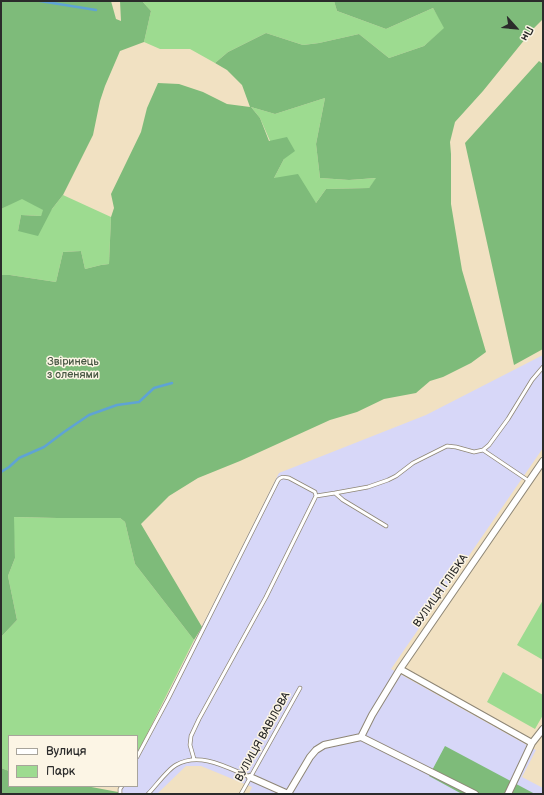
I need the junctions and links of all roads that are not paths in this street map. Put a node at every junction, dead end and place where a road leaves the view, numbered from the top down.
1 (543, 367) edge
2 (483, 450) junction
3 (543, 461) edge
4 (529, 481) junction
5 (335, 493) junction
6 (316, 496) junction
7 (386, 526) dead end
8 (400, 668) junction
9 (300, 688) dead end
10 (543, 729) edge
11 (362, 737) junction
12 (532, 743) junction
13 (138, 755) edge
14 (194, 759) junction
15 (250, 777) junction
16 (148, 794) edge
17 (241, 794) edge
18 (475, 794) edge
19 (508, 794) edge

1 - 2 lane
2 - 4 lane
2 - 5 lane
3 - 4 street, ВУЛИЦЯ ГЛІБКА
4 - 8 street, ВУЛИЦЯ ГЛІБКА
5 - 6 lane
5 - 7 lane
6 - 13 lane
6 - 14 lane
8 - 11 street, ВУЛИЦЯ ГЛІБКА
8 - 12 street
9 - 15 lane, ВУЛИЦЯ ВАВІЛОВА
10 - 12 street
11 - 15 street
11 - 18 street
12 - 19 street
14 - 15 lane
14 - 16 lane
15 - 17 lane, ВУЛИЦЯ ВАВІЛОВА

